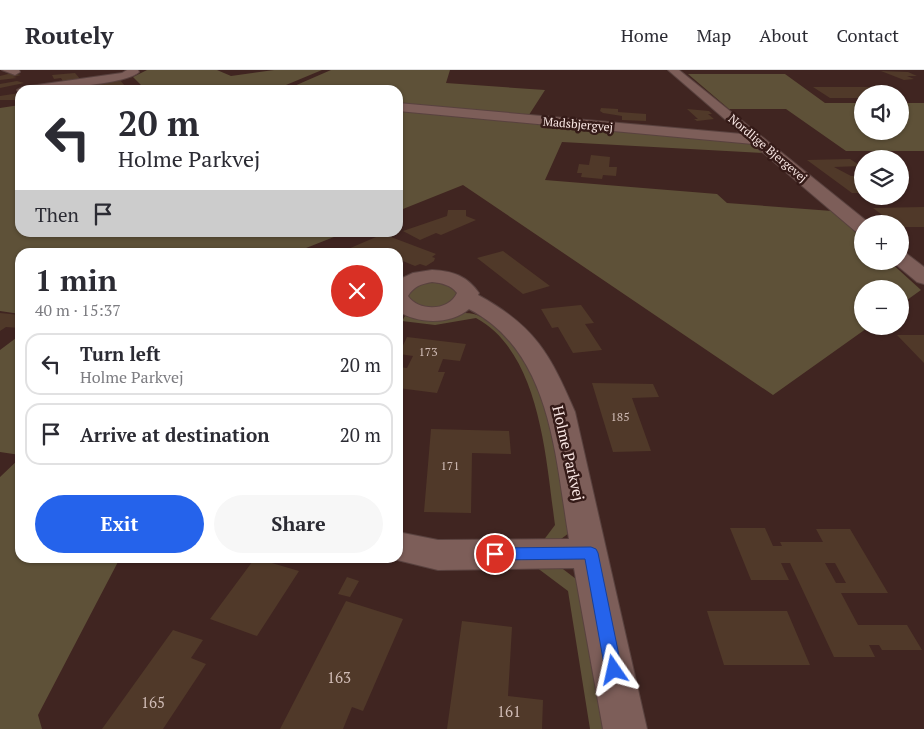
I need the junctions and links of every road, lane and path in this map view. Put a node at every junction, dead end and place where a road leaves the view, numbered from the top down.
1 (132, 70) edge
2 (673, 70) edge
3 (61, 85) edge
4 (403, 107) edge
5 (758, 140) junction
6 (854, 220) edge
7 (909, 266) edge
8 (924, 278) edge
9 (403, 287) edge
10 (468, 299) junction
11 (403, 304) edge
12 (403, 547) edge
13 (591, 553) junction
14 (625, 729) edge

1 - 3 street
2 - 5 street, Nordlige Bjergevej
4 - 5 street, Madsbjergvej
5 - 6 street, Nordlige Bjergevej
7 - 8 street
9 - 10 street, Holme Parkvej
10 - 11 street, Holme Parkvej
10 - 13 street, Holme Parkvej
12 - 13 street
13 - 14 street, Holme Parkvej

